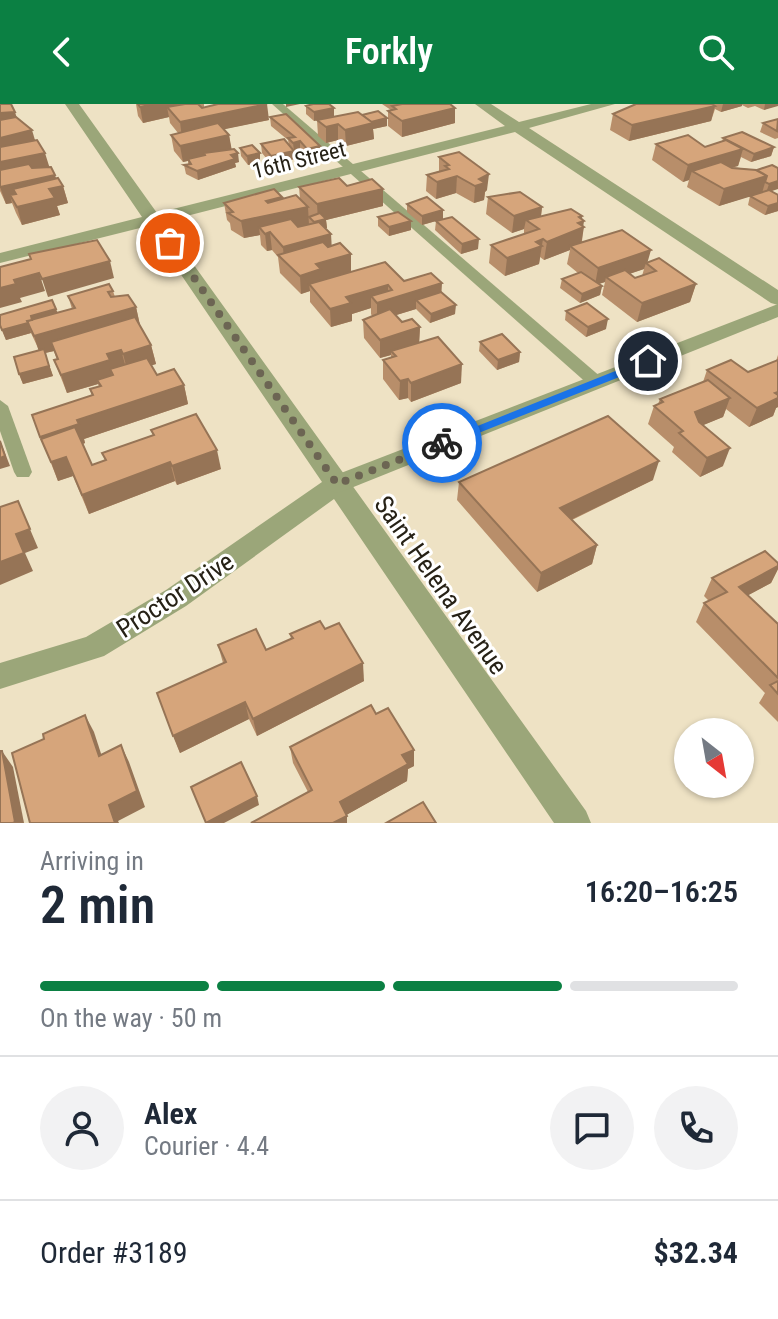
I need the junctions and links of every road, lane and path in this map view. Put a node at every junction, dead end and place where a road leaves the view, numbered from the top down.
1 (72, 104) edge
2 (277, 104) edge
3 (482, 104) edge
4 (608, 104) edge
5 (516, 126) junction
6 (351, 170) junction
7 (154, 219) junction
8 (0, 258) edge
9 (778, 299) edge
10 (778, 310) edge
11 (596, 382) junction
12 (0, 406) edge
13 (23, 472) dead end
14 (337, 484) junction
15 (0, 676) edge
16 (574, 823) edge

1 - 7 street, Saint Helena Avenue
2 - 6 lane
3 - 5 street
4 - 5 street, 16th Street
5 - 6 street, 16th Street
5 - 9 street
6 - 7 street, 16th Street
6 - 11 lane
7 - 8 street, 16th Street
7 - 14 street, Saint Helena Avenue
10 - 11 street, Proctor Drive
11 - 14 street, Proctor Drive
12 - 13 lane
14 - 15 street, Proctor Drive
14 - 16 street, Saint Helena Avenue

